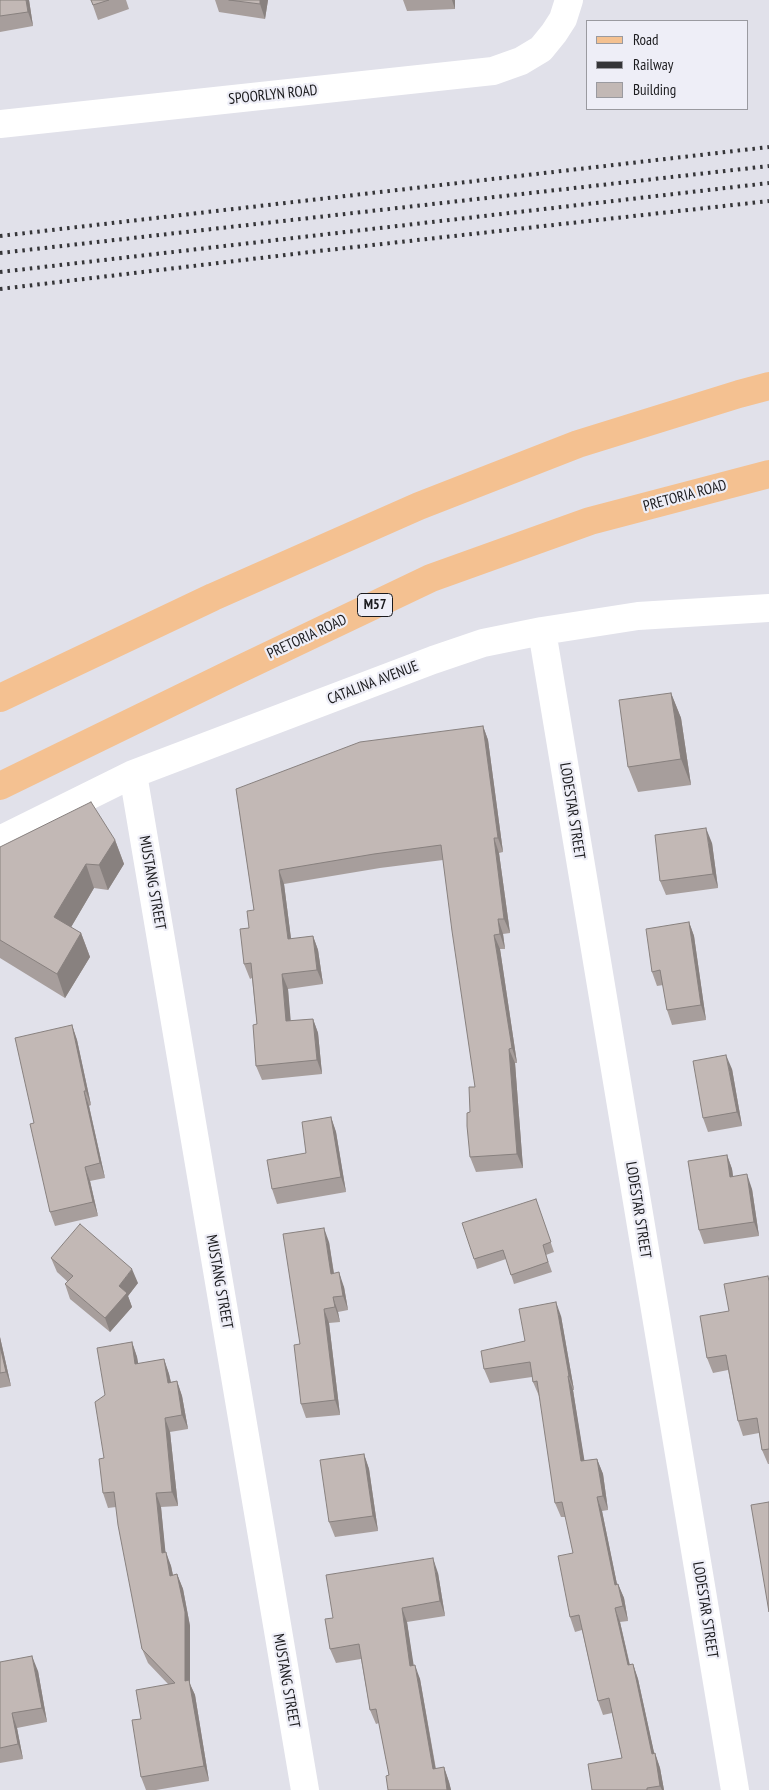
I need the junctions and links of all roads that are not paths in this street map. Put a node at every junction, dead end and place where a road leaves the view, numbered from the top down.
1 (569, 0) edge
2 (0, 124) edge
3 (769, 386) edge
4 (769, 474) edge
5 (769, 608) edge
6 (542, 631) junction
7 (0, 698) edge
8 (134, 774) junction
9 (0, 786) edge
10 (0, 840) edge
11 (305, 1790) edge
12 (735, 1790) edge

1 - 2 street, SPOORLYN ROAD
3 - 7 main road
4 - 9 main road, PRETORIA ROAD / M57
5 - 6 street, CATALINA AVENUE
6 - 8 street, CATALINA AVENUE
6 - 12 street, LODESTAR STREET
8 - 10 street, CATALINA AVENUE
8 - 11 street, MUSTANG STREET

